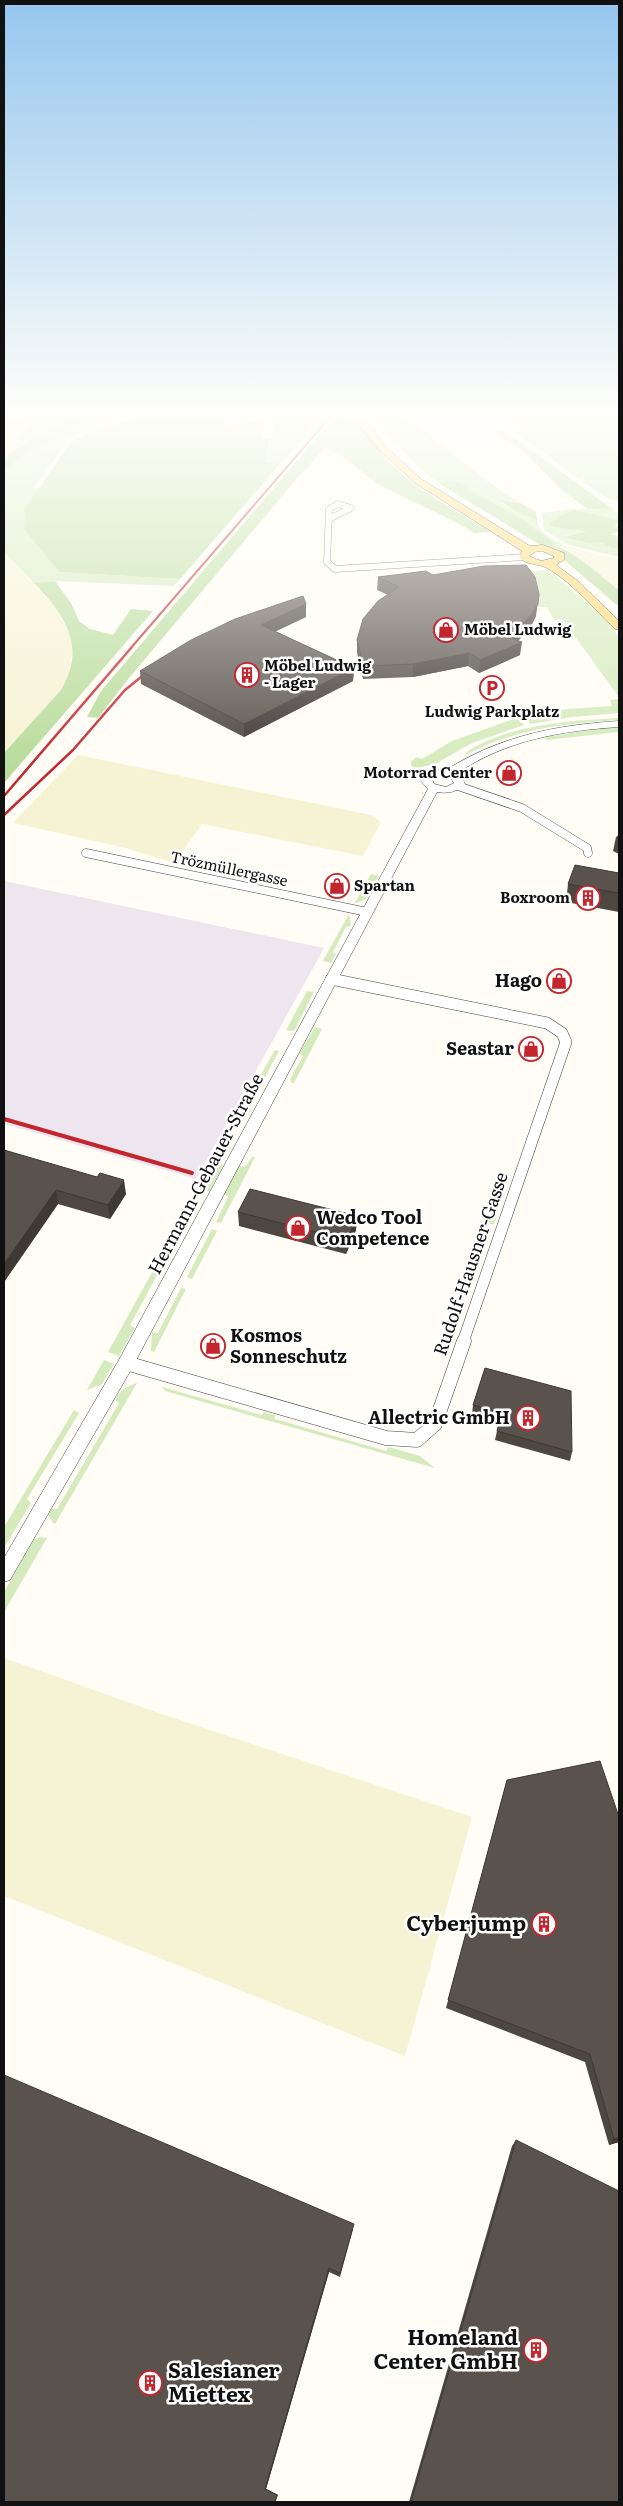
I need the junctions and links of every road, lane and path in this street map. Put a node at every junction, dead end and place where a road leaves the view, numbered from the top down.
1 (328, 533) edge
2 (500, 533) edge
3 (503, 533) edge
4 (530, 552) junction
5 (552, 562) junction
6 (619, 613) edge
7 (619, 627) edge
8 (619, 724) edge
9 (449, 773) junction
10 (458, 786) junction
11 (434, 788) junction
12 (86, 853) dead end
13 (588, 853) dead end
14 (367, 912) junction
15 (331, 979) junction
16 (126, 1363) junction
17 (4, 1574) edge

1 - 4 street
2 - 4 main road
3 - 4 main road
4 - 5 main road
4 - 5 main road
5 - 6 main road
5 - 7 main road
8 - 9 street, Hermann-Gebauer-Straße
9 - 10 street
9 - 11 street, Hermann-Gebauer-Straße
10 - 11 street
10 - 13 street
11 - 14 street, Hermann-Gebauer-Straße
12 - 14 street, Trözmüllergasse
14 - 15 street, Hermann-Gebauer-Straße
15 - 16 street, Hermann-Gebauer-Straße
15 - 16 street, Rudolf-Hausner-Gasse
16 - 17 street, Hermann-Gebauer-Straße

